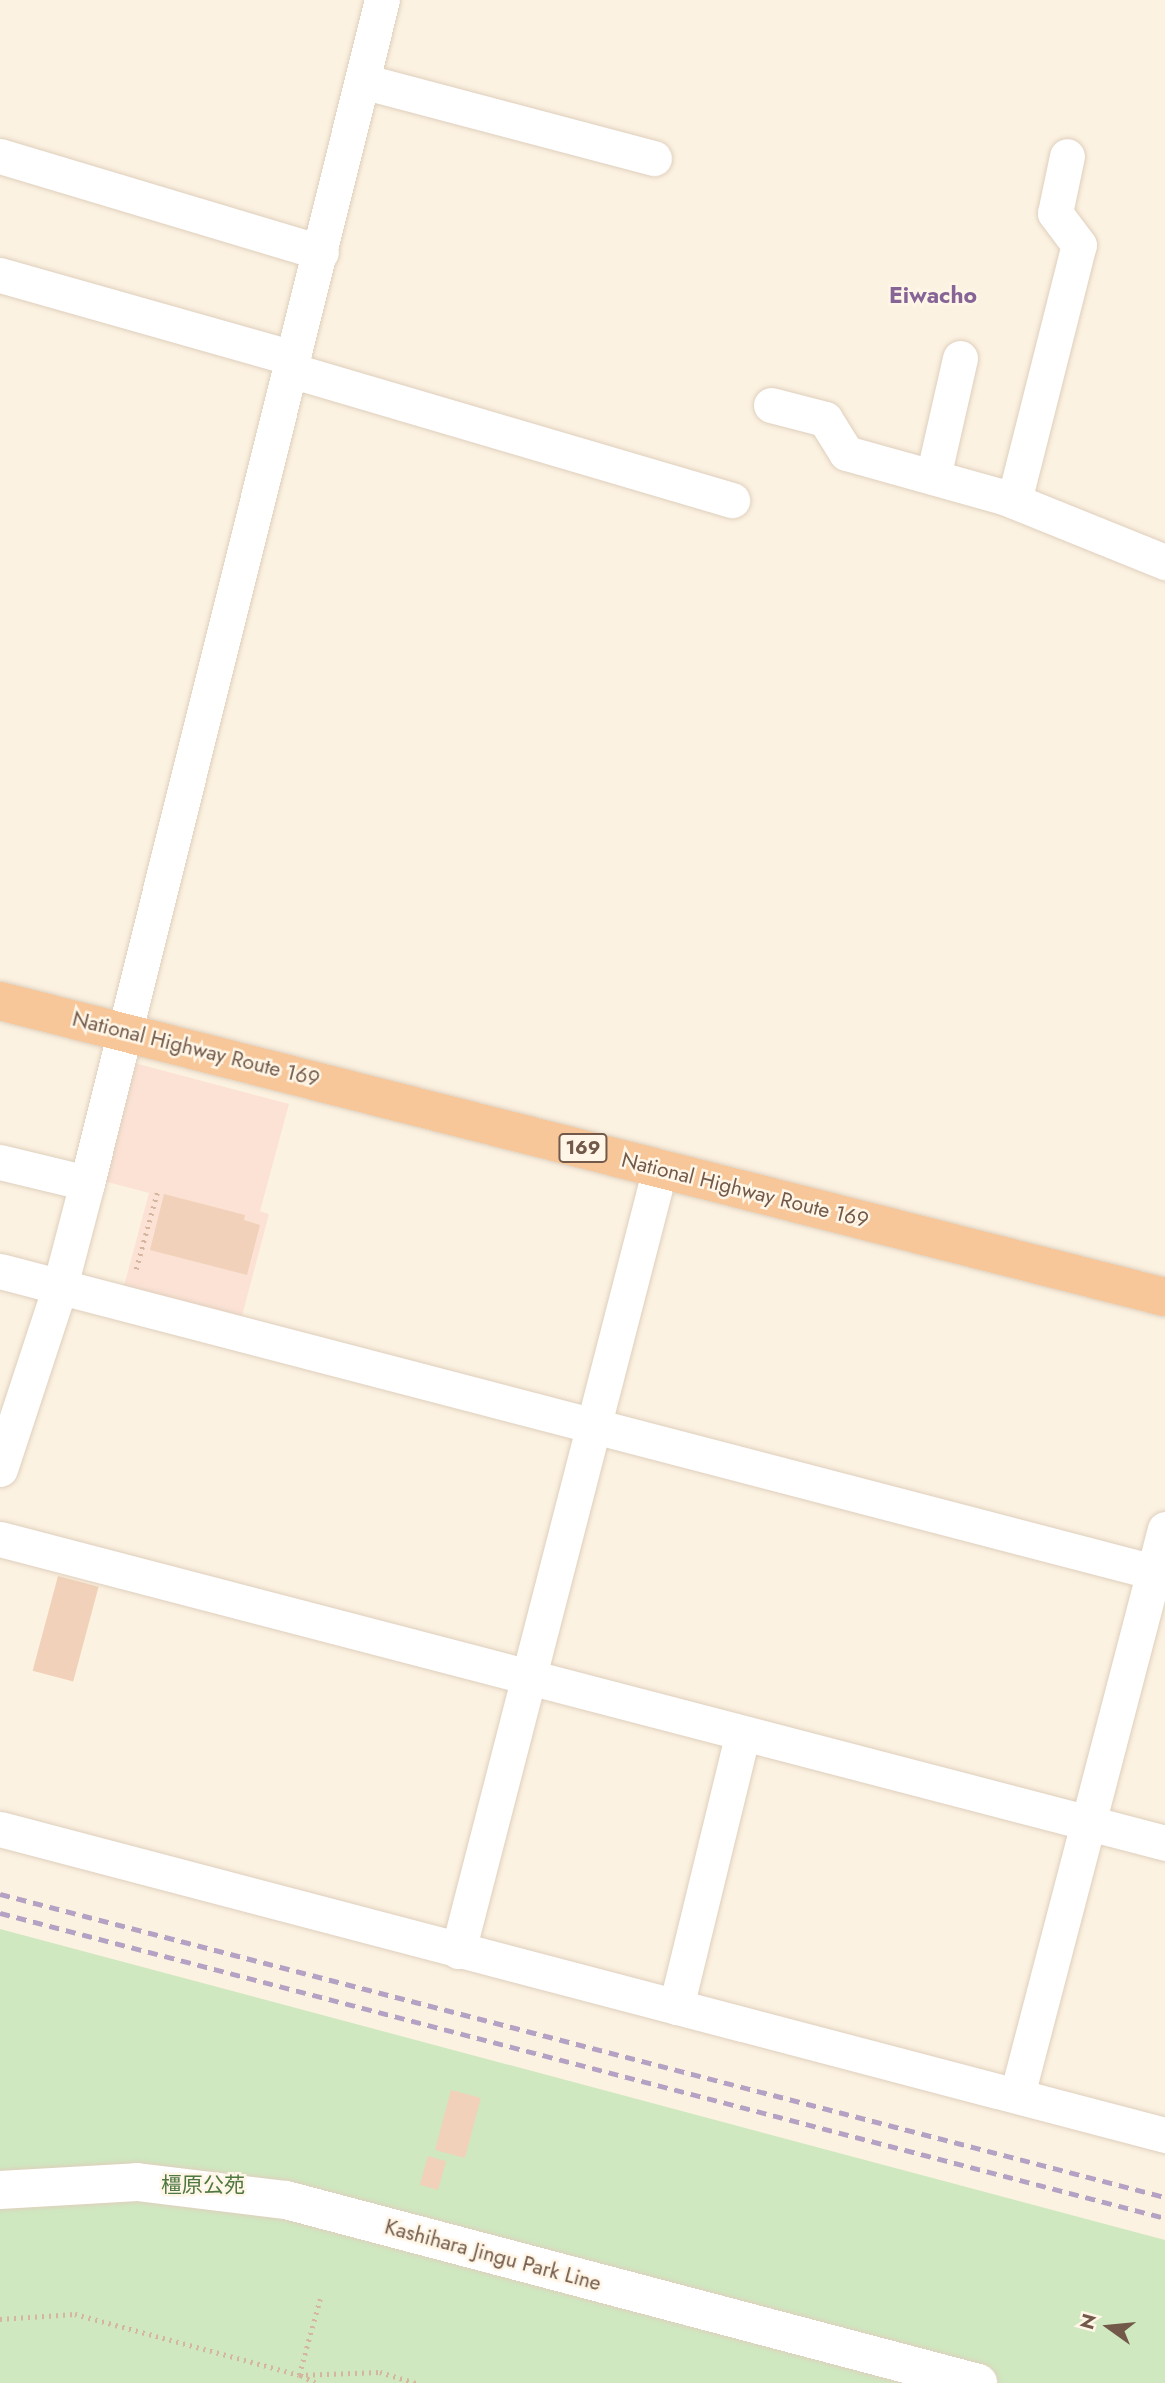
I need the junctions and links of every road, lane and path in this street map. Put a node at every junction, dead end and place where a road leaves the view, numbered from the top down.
1 (382, 0) edge
2 (362, 81) junction
3 (0, 156) edge
4 (1068, 156) dead end
5 (654, 158) dead end
6 (321, 252) junction
7 (0, 275) edge
8 (961, 358) dead end
9 (292, 364) junction
10 (771, 405) dead end
11 (933, 477) junction
12 (732, 500) dead end
13 (1014, 501) junction
14 (1165, 562) edge
15 (0, 1000) edge
16 (126, 1031) junction
17 (0, 1162) edge
18 (660, 1168) junction
19 (87, 1183) junction
20 (158, 1189) dead end
21 (141, 1252) dead end
22 (0, 1271) edge
23 (60, 1286) junction
24 (1165, 1297) edge
25 (592, 1426) junction
26 (0, 1469) edge
27 (1165, 1529) edge
28 (0, 1539) edge
29 (1160, 1574) edge
30 (528, 1677) junction
31 (743, 1733) junction
32 (1090, 1823) junction
33 (0, 1829) edge
34 (1165, 1843) edge
35 (458, 1951) junction
36 (676, 2007) junction
37 (1017, 2095) junction
38 (1165, 2135) edge
39 (0, 2190) edge
40 (320, 2299) dead end
41 (0, 2319) edge
42 (299, 2375) junction
43 (315, 2383) edge
44 (416, 2383) edge
45 (978, 2383) edge

1 - 2 street
2 - 5 street
2 - 6 street
3 - 6 street
4 - 13 street
6 - 9 street
7 - 9 street
8 - 11 street
9 - 12 street
9 - 16 street
10 - 11 street
11 - 13 street
13 - 14 street
15 - 16 highway, National Highway Route 169 / 169
16 - 18 highway, National Highway Route 169 / 169
16 - 19 street
17 - 19 street
18 - 24 highway, National Highway Route 169 / 169
18 - 25 street
19 - 23 street
20 - 21 path
22 - 23 street
23 - 25 street
23 - 26 street
25 - 29 street
25 - 30 street
27 - 29 street
28 - 30 street
29 - 32 street
30 - 31 street
30 - 35 street
31 - 32 street
31 - 36 street
32 - 34 street
32 - 37 street
33 - 35 street
35 - 36 street
36 - 37 street
37 - 38 street
39 - 45 main road, Kashihara Jingu Park Line
40 - 42 path
41 - 42 path
42 - 43 path
42 - 44 path

